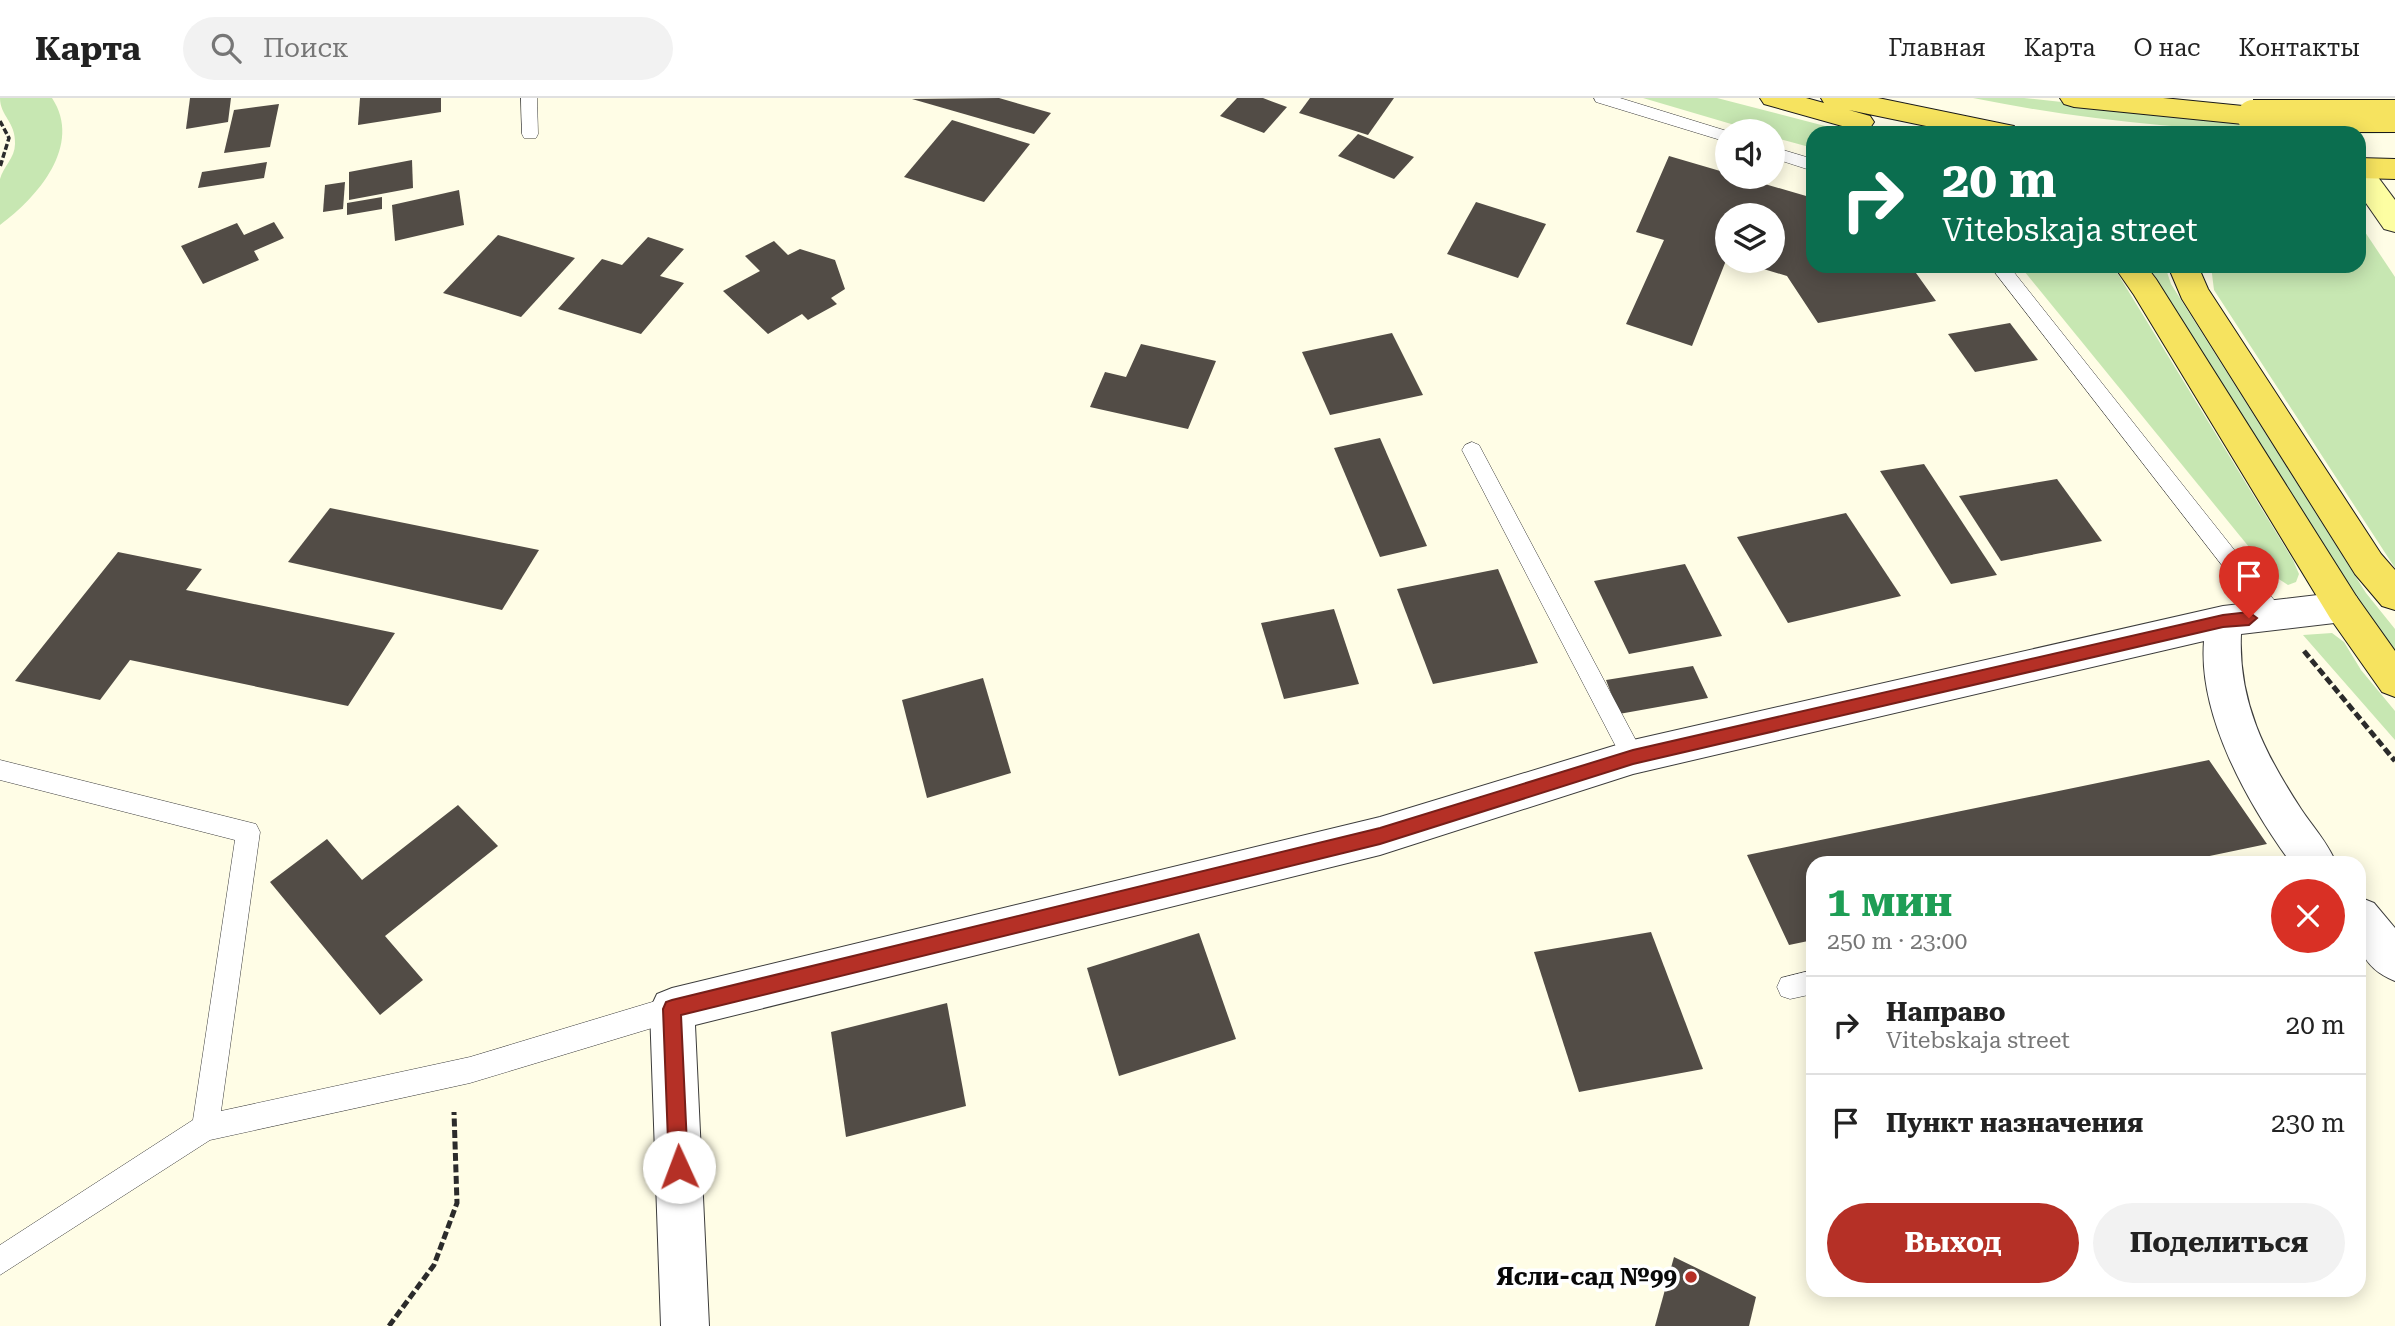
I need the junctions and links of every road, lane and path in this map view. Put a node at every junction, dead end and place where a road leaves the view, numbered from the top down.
1 (529, 98) edge
2 (1602, 98) edge
3 (1774, 98) edge
4 (1835, 98) edge
5 (2074, 98) edge
6 (2305, 98) edge
7 (2387, 113) edge
8 (0, 121) edge
9 (1878, 126) edge
10 (1970, 126) edge
11 (2326, 126) edge
12 (530, 134) dead end
13 (1715, 134) edge
14 (1785, 156) edge
15 (1806, 163) edge
16 (0, 167) edge
17 (2370, 170) edge
18 (2395, 222) edge
19 (2004, 273) edge
20 (2134, 273) edge
21 (2186, 273) edge
22 (1472, 450) dead end
23 (2395, 594) edge
24 (2343, 607) junction
25 (2274, 616) junction
26 (2223, 621) junction
27 (2395, 681) edge
28 (1633, 757) junction
29 (2395, 761) edge
30 (0, 770) edge
31 (2310, 856) edge
32 (2366, 925) edge
33 (2395, 960) edge
34 (672, 1009) junction
35 (470, 1070) junction
36 (205, 1128) junction
37 (0, 1261) edge
38 (389, 1326) edge
39 (685, 1326) edge

1 - 12 lane
2 - 13 lane
3 - 9 main road
4 - 10 main road
5 - 7 main road, bridge
6 - 11 main road
8 - 16 path
14 - 15 lane
17 - 18 main road
19 - 25 lane
20 - 24 main road
21 - 23 main road
22 - 28 lane
24 - 25 street
24 - 27 main road
25 - 26 street
25 - 29 path
26 - 28 street
26 - 31 street
28 - 34 street
30 - 36 lane
32 - 33 street
34 - 35 lane
34 - 39 street
35 - 36 lane
35 - 38 path
36 - 37 lane

